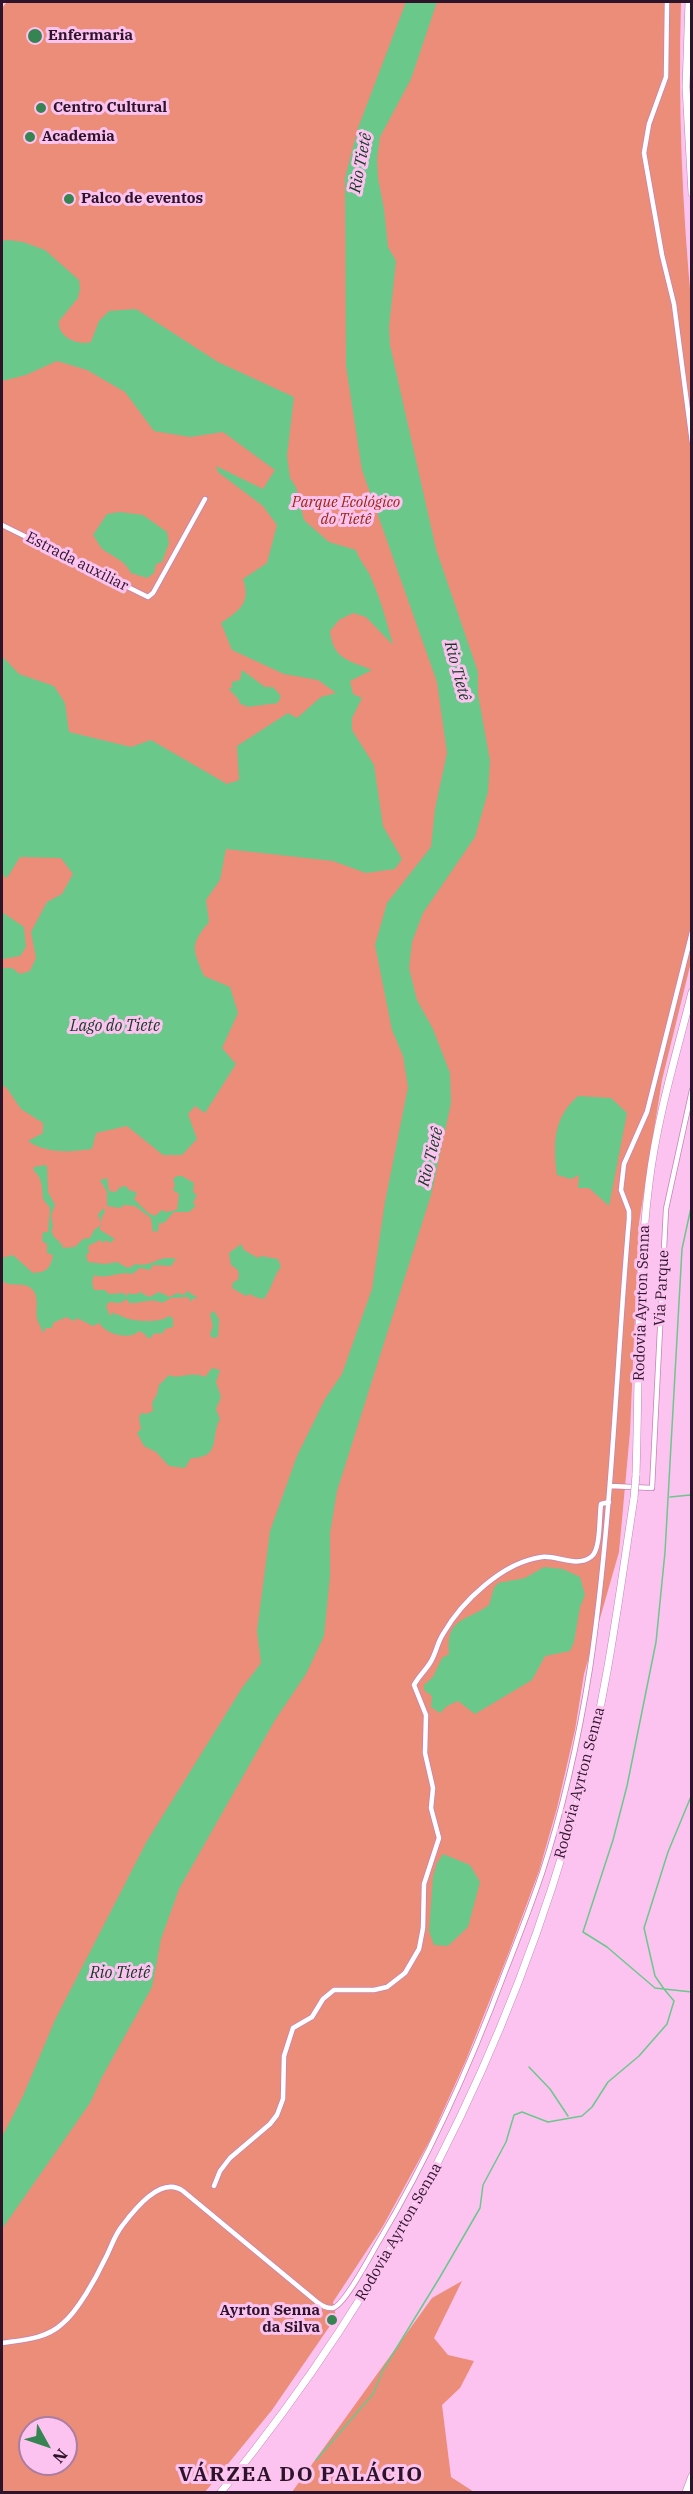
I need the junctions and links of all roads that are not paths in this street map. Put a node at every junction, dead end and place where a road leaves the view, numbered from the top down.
1 (667, 2) edge
2 (689, 2) edge
3 (692, 193) edge
4 (692, 442) edge
5 (205, 499) dead end
6 (2, 525) edge
7 (692, 932) edge
8 (692, 992) edge
9 (692, 1090) edge
10 (611, 1486) junction
11 (609, 1502) junction
12 (214, 2186) dead end
13 (2, 2343) edge
14 (692, 2476) edge
15 (220, 2493) edge
16 (686, 2493) edge

1 - 4 street
2 - 3 highway
5 - 6 street, Estrada auxiliar
7 - 10 street
8 - 15 highway, Rodovia Ayrton Senna, bridge
9 - 10 street, Via Parque
10 - 11 street
11 - 12 street
11 - 13 street
14 - 16 highway

